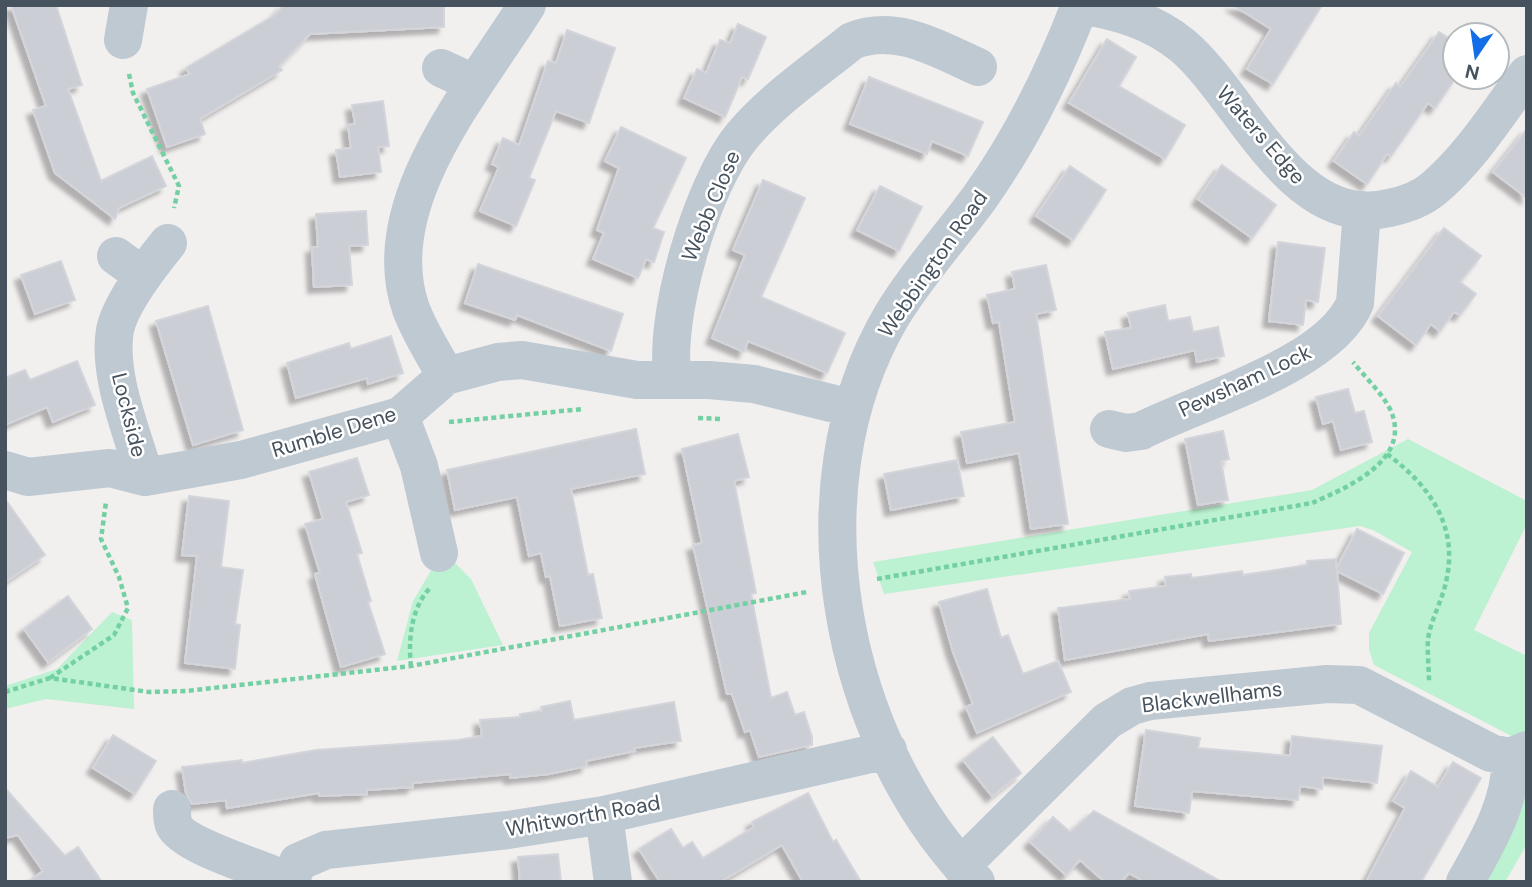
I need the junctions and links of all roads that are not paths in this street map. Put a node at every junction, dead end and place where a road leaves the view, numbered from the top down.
1 (527, 5) edge
2 (1080, 5) edge
3 (978, 67) dead end
4 (1527, 74) edge
5 (1362, 211) junction
6 (168, 243) road end
7 (446, 376) junction
8 (673, 380) junction
9 (851, 408) junction
10 (400, 416) junction
11 (1121, 438) dead end
12 (5, 470) edge
13 (128, 472) junction
14 (425, 535) road end
15 (888, 750) junction
16 (1518, 753) edge
17 (172, 808) dead end
18 (604, 815) junction
19 (1471, 872) edge
20 (969, 874) edge
21 (290, 882) edge
22 (613, 882) edge

1 - 7 street
2 - 5 street, Waters Edge
2 - 9 street, Webbington Road
3 - 8 street, Webb Close
4 - 5 street, Waters Edge
5 - 11 street, Pewsham Lock
6 - 13 street, Lockside
7 - 8 street, Rumble Dene
7 - 10 street, Rumble Dene
8 - 9 street, Rumble Dene
9 - 15 street, Webbington Road
10 - 13 street, Rumble Dene
10 - 14 street
12 - 13 street, Rumble Dene
15 - 18 street, Whitworth Road
15 - 20 street, Webbington Road
16 - 19 street, Blackwellhams
16 - 20 street, Blackwellhams
17 - 21 street
18 - 21 street, Whitworth Road
18 - 22 street

